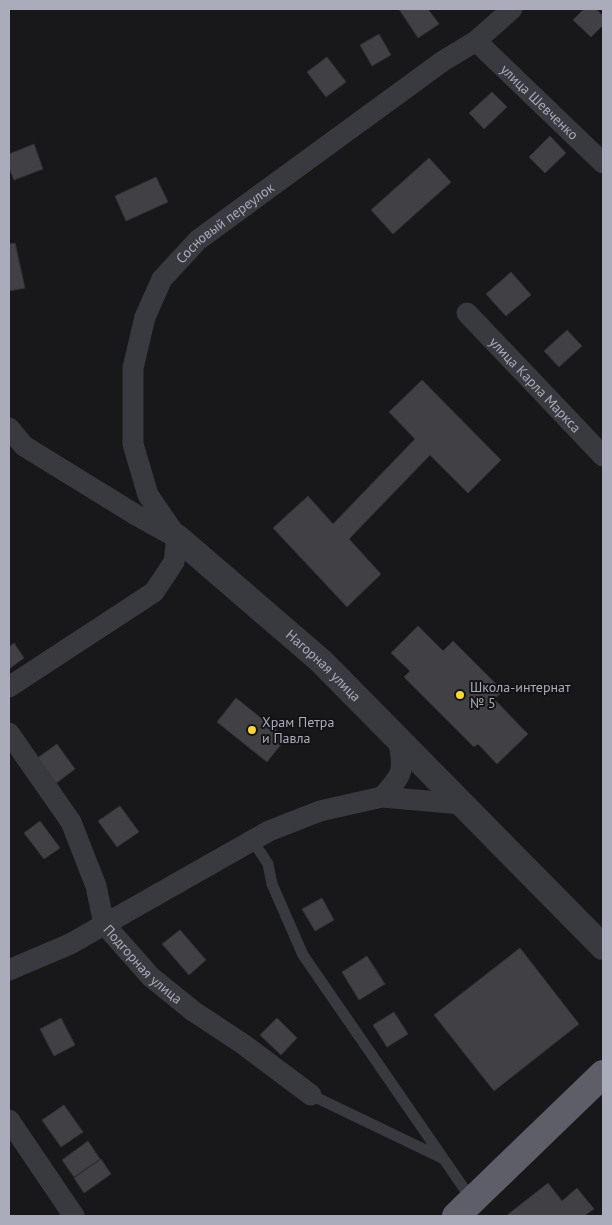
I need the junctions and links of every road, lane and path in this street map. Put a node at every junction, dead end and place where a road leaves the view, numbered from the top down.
1 (512, 9) edge
2 (476, 41) junction
3 (603, 163) edge
4 (467, 313) dead end
5 (9, 428) edge
6 (603, 456) edge
7 (177, 537) junction
8 (9, 687) edge
9 (9, 733) edge
10 (398, 737) junction
11 (382, 797) junction
12 (462, 804) junction
13 (253, 841) junction
14 (104, 924) junction
15 (603, 947) edge
16 (9, 970) edge
17 (603, 1074) edge
18 (311, 1094) joint
19 (9, 1120) edge
20 (444, 1159) junction
21 (462, 1211) edge
22 (74, 1216) edge

1 - 2 street, Сосновый переулок
2 - 3 street, улица Шевченко
2 - 7 street, Сосновый переулок
4 - 6 street, улица Карла Маркса
5 - 7 street, Нагорная улица
7 - 8 street
7 - 10 street, Нагорная улица
9 - 14 street, Подгорная улица
10 - 11 street
10 - 12 street, Нагорная улица
11 - 12 street
11 - 13 street
12 - 15 street, Нагорная улица
13 - 14 street
13 - 20 lane
14 - 16 street
14 - 18 street, Подгорная улица
17 - 21 highway
18 - 20 lane
19 - 22 street
20 - 21 lane

